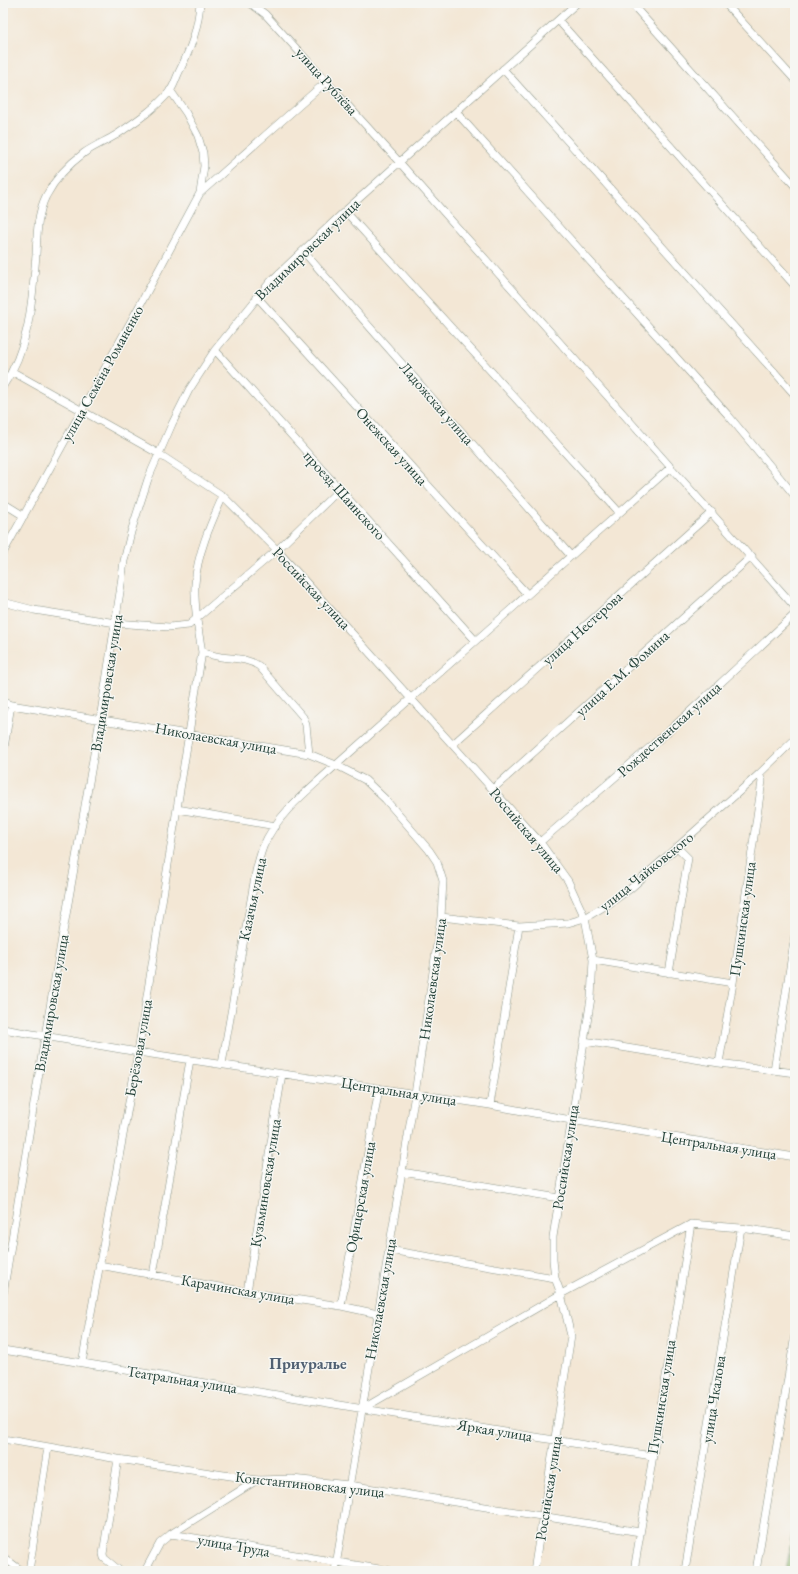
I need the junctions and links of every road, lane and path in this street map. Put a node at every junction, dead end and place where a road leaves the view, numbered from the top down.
1 (200, 3) edge
2 (250, 3) edge
3 (577, 3) edge
4 (631, 3) edge
5 (725, 3) edge
6 (558, 20) junction
7 (503, 69) junction
8 (795, 80) edge
9 (327, 82) junction
10 (170, 90) junction
11 (456, 112) junction
12 (400, 163) junction
13 (795, 186) edge
14 (200, 193) junction
15 (345, 212) junction
16 (303, 251) junction
17 (795, 286) edge
18 (257, 297) junction
19 (215, 350) junction
20 (12, 372) junction
21 (3, 386) edge
22 (795, 395) edge
23 (80, 411) junction
24 (159, 454) junction
25 (670, 467) junction
26 (340, 490) junction
27 (223, 496) junction
28 (795, 496) edge
29 (3, 503) edge
30 (619, 512) junction
31 (712, 512) junction
32 (24, 516) junction
33 (277, 550) junction
34 (3, 553) edge
35 (570, 555) junction
36 (752, 556) junction
37 (527, 594) junction
38 (3, 602) edge
39 (795, 607) edge
40 (795, 614) edge
41 (196, 620) junction
42 (116, 623) junction
43 (475, 640) junction
44 (202, 652) junction
45 (411, 697) junction
46 (3, 702) edge
47 (11, 705) junction
48 (100, 719) junction
49 (189, 733) junction
50 (795, 739) edge
51 (452, 744) junction
52 (3, 754) edge
53 (309, 754) junction
54 (336, 765) junction
55 (759, 774) junction
56 (493, 789) junction
57 (178, 809) junction
58 (276, 826) junction
59 (540, 842) junction
60 (677, 847) junction
61 (441, 917) junction
62 (585, 918) junction
63 (518, 926) junction
64 (795, 935) edge
65 (593, 960) junction
66 (669, 973) junction
67 (733, 983) junction
68 (3, 1029) edge
69 (45, 1036) junction
70 (584, 1041) junction
71 (138, 1052) junction
72 (190, 1060) junction
73 (719, 1063) junction
74 (222, 1064) junction
75 (774, 1070) junction
76 (795, 1073) edge
77 (282, 1074) junction
78 (379, 1088) junction
79 (415, 1094) junction
80 (490, 1105) junction
81 (571, 1120) junction
82 (795, 1157) edge
83 (402, 1172) junction
84 (559, 1198) junction
85 (691, 1224) junction
86 (741, 1228) junction
87 (795, 1236) edge
88 (389, 1250) junction
89 (99, 1265) junction
90 (153, 1275) junction
91 (555, 1278) junction
92 (247, 1292) junction
93 (3, 1294) edge
94 (561, 1294) junction
95 (341, 1306) junction
96 (378, 1314) junction
97 (795, 1334) edge
98 (3, 1350) edge
99 (82, 1363) junction
100 (362, 1409) junction
101 (3, 1439) edge
102 (556, 1439) junction
103 (48, 1447) junction
104 (652, 1456) junction
105 (118, 1459) junction
106 (257, 1480) junction
107 (349, 1485) junction
108 (543, 1516) junction
109 (640, 1532) junction
110 (171, 1534) junction
111 (3, 1557) edge
112 (336, 1562) junction
113 (22, 1571) edge
114 (29, 1571) edge
115 (120, 1571) edge
116 (145, 1571) edge
117 (335, 1571) edge
118 (391, 1571) edge
119 (534, 1571) edge
120 (634, 1571) edge
121 (685, 1571) edge
122 (756, 1571) edge

1 - 10 street
2 - 9 street, улица Рублёва
3 - 6 street, Владимировская улица
4 - 13 street
5 - 8 street
6 - 7 street, Владимировская улица
6 - 17 street
7 - 11 street, Владимировская улица
7 - 22 street
9 - 12 street, улица Рублёва
9 - 14 street, улица Семёна Романенко
10 - 14 street, улица Семёна Романенко
10 - 20 street
11 - 12 street, Владимировская улица
11 - 28 street
12 - 15 street, Владимировская улица
12 - 25 street, улица Рублёва
14 - 23 street, улица Семёна Романенко
15 - 16 street, Владимировская улица
15 - 30 street
16 - 18 street, Владимировская улица
16 - 35 street, Ладожская улица
18 - 19 street, Владимировская улица
18 - 37 street, Онежская улица
19 - 24 street, Владимировская улица
19 - 26 street, проезд Шаинского
20 - 21 street
20 - 23 street, Российская улица
23 - 24 street, Российская улица
23 - 32 street, улица Семёна Романенко
24 - 27 street, Российская улица
24 - 42 street, Владимировская улица
25 - 30 street
25 - 31 street, улица Рублёва
26 - 33 street
26 - 43 street, проезд Шаинского
27 - 33 street, Российская улица
27 - 41 street, Берёзовая улица
29 - 32 street
30 - 35 street
31 - 36 street, улица Рублёва
31 - 51 street, улица Нестерова
32 - 34 street, улица Семёна Романенко
33 - 41 street
33 - 45 street, Российская улица
35 - 37 street
36 - 39 street, улица Рублёва
36 - 56 street, улица Е.М. Фомина
37 - 43 street
38 - 42 street
40 - 59 street, Рождественская улица
41 - 42 street
41 - 44 street, Берёзовая улица
42 - 48 street, Владимировская улица
43 - 45 street
44 - 49 street, Берёзовая улица
44 - 53 street
45 - 51 street, Российская улица
45 - 54 street, Казачья улица
46 - 47 street, Николаевская улица
47 - 48 street, Николаевская улица
47 - 52 street
48 - 49 street, Николаевская улица
48 - 69 street, Владимировская улица
49 - 53 street, Николаевская улица
49 - 57 street, Берёзовая улица
50 - 55 street, улица Чайковского
51 - 56 street, Российская улица
53 - 54 street, Николаевская улица
54 - 58 street, Казачья улица
54 - 61 street, Николаевская улица
55 - 60 street, улица Чайковского
55 - 67 street, Пушкинская улица
56 - 59 street, Российская улица
57 - 58 street
57 - 71 street, Берёзовая улица
58 - 74 street, Казачья улица
59 - 62 street, Российская улица
60 - 62 street, улица Чайковского
60 - 66 street
61 - 63 street, улица Чайковского
61 - 79 street, Николаевская улица
62 - 63 street, улица Чайковского
62 - 65 street, Российская улица
63 - 80 street
64 - 75 street
65 - 66 street
65 - 70 street, Российская улица
66 - 67 street
67 - 73 street, Пушкинская улица
68 - 69 street, Центральная улица
69 - 71 street, Центральная улица
69 - 93 street, Владимировская улица
70 - 73 street
70 - 81 street, Российская улица
71 - 72 street, Центральная улица
71 - 89 street, Берёзовая улица
72 - 74 street, Центральная улица
72 - 90 street
73 - 75 street
74 - 77 street, Центральная улица
75 - 76 street
77 - 78 street, Центральная улица
77 - 92 street, Кузьминовская улица
78 - 79 street, Центральная улица
78 - 95 street, Офицерская улица
79 - 80 street, Центральная улица
79 - 83 street, Николаевская улица
80 - 81 street, Центральная улица
81 - 82 street, Центральная улица
81 - 84 street, Российская улица
83 - 84 street
83 - 88 street, Николаевская улица
84 - 91 street, Российская улица
85 - 86 street
85 - 94 street
85 - 104 street, Пушкинская улица
86 - 87 street
86 - 121 street, улица Чкалова
88 - 91 street
88 - 96 street, Николаевская улица
89 - 90 street, Карачинская улица
89 - 99 street, Берёзовая улица
90 - 92 street, Карачинская улица
91 - 94 street, Российская улица
92 - 95 street, Карачинская улица
94 - 100 street
94 - 102 street, Российская улица
95 - 96 street, Карачинская улица
96 - 100 street, Николаевская улица
97 - 122 street
98 - 99 street, Театральная улица
99 - 100 street, Театральная улица
100 - 102 street, Яркая улица
100 - 107 street, Николаевская улица
101 - 103 street, Константиновская улица
102 - 104 street, Яркая улица
102 - 108 street, Российская улица
103 - 105 street, Константиновская улица
103 - 114 street
104 - 109 street, Пушкинская улица
105 - 106 street, Константиновская улица
105 - 115 street
106 - 107 street, Константиновская улица
106 - 110 street
107 - 108 street, Константиновская улица
107 - 112 street, Николаевская улица
108 - 109 street, Константиновская улица
108 - 119 street, Российская улица
109 - 120 street, Пушкинская улица
110 - 112 street, улица Труда
110 - 116 street
111 - 113 street
112 - 117 street, Николаевская улица
112 - 118 street, улица Труда

